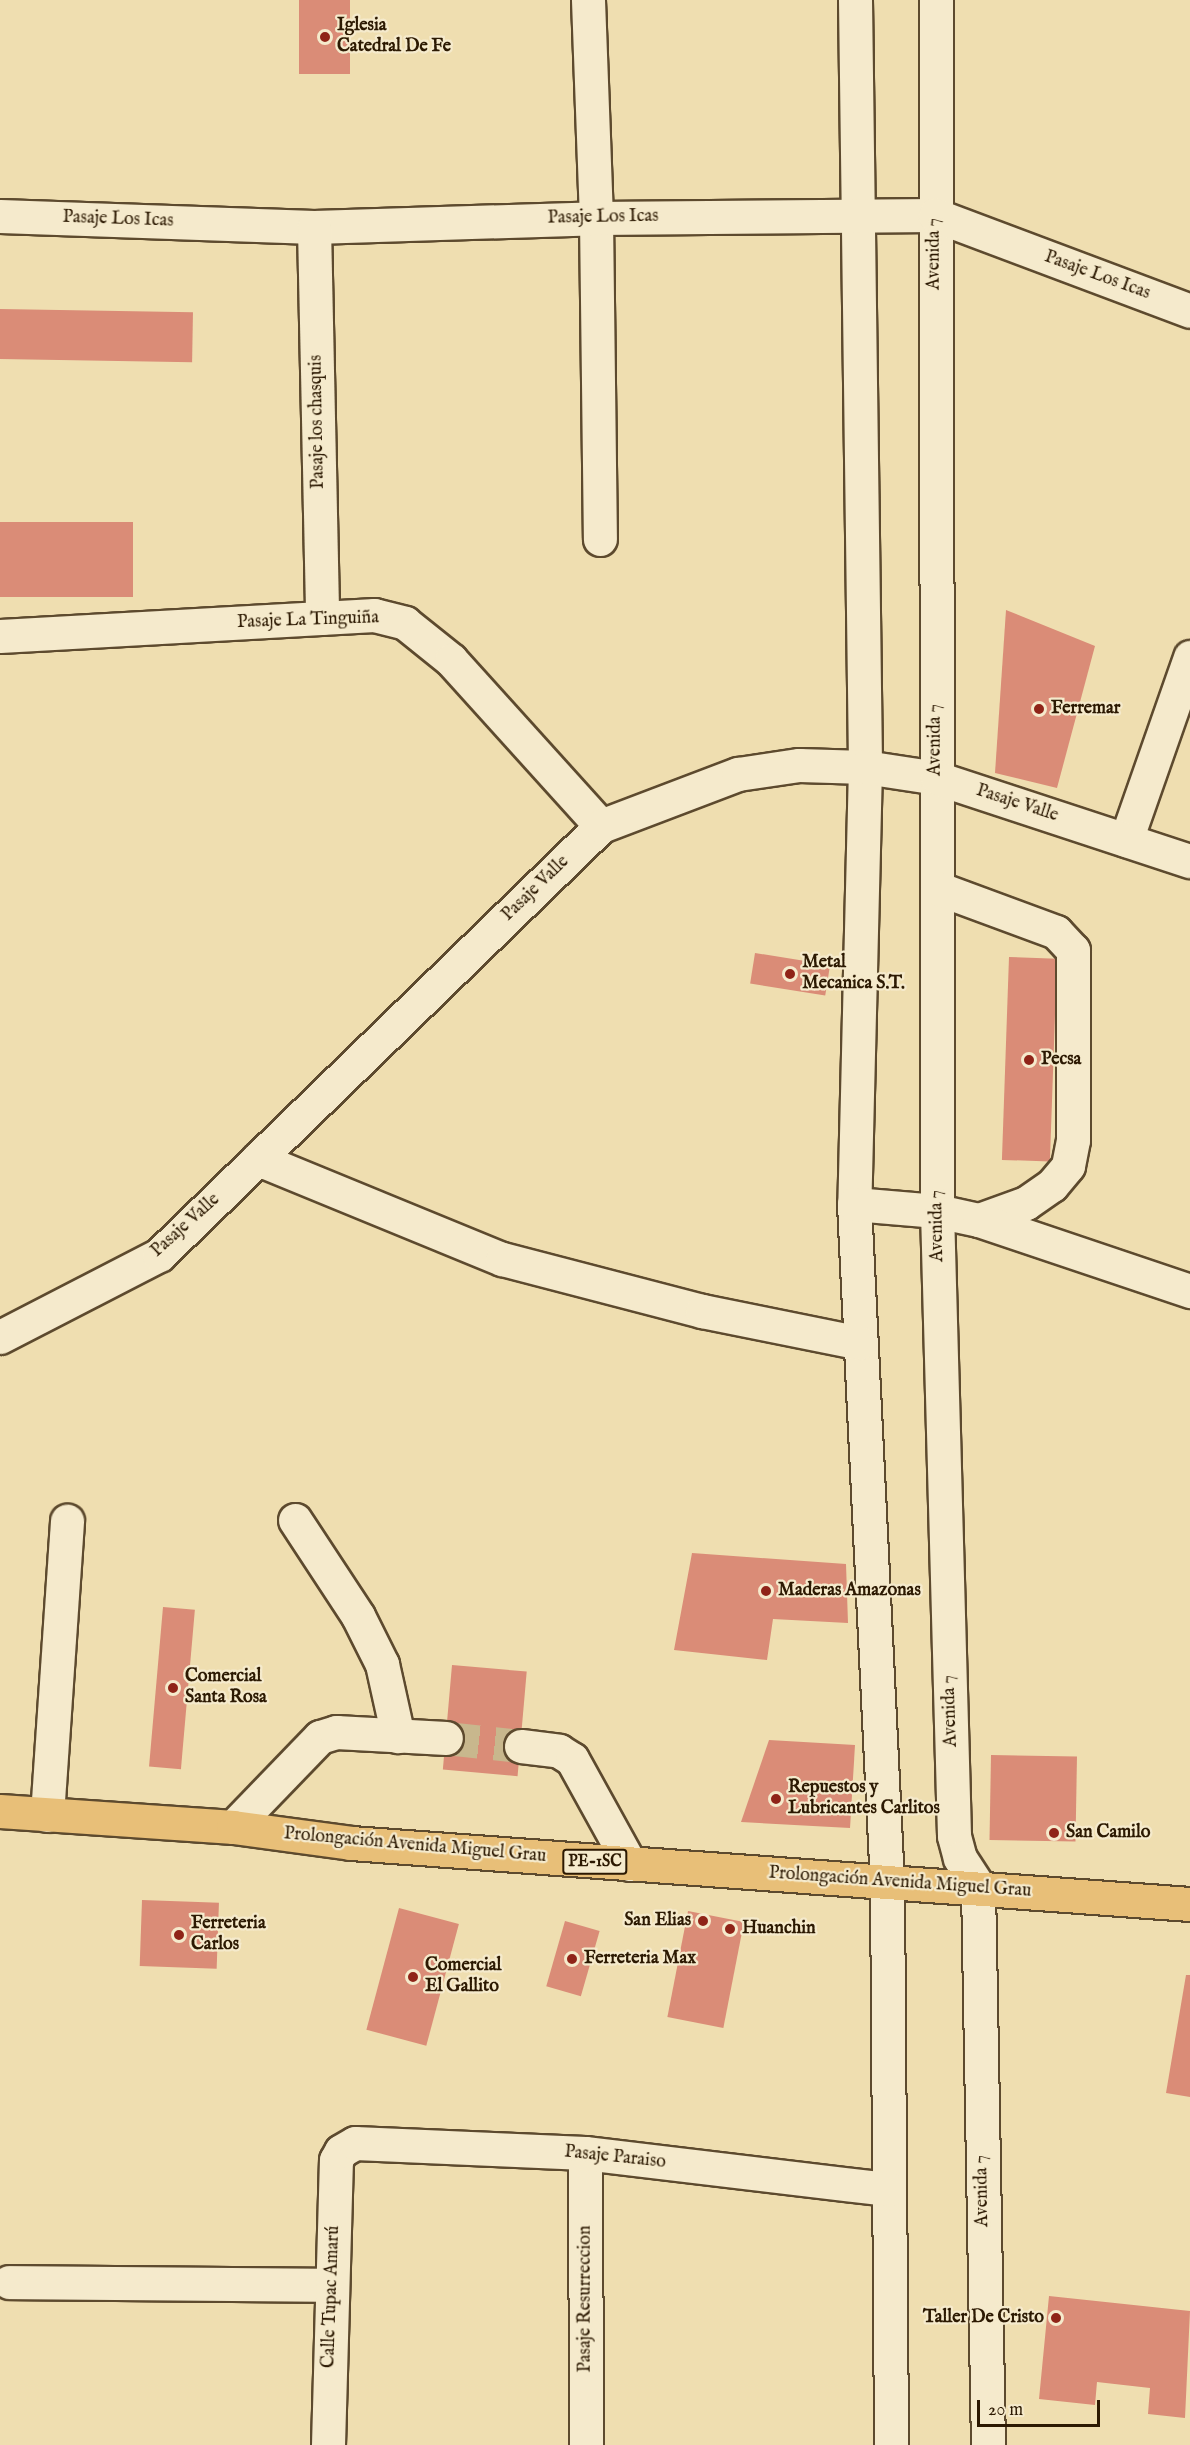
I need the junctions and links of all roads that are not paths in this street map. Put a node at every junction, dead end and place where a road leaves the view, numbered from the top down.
1 (588, 0) edge
2 (855, 0) edge
3 (936, 0) edge
4 (856, 214) junction
5 (0, 216) edge
6 (935, 216) junction
7 (596, 218) junction
8 (314, 227) junction
9 (1190, 311) edge
10 (600, 539) dead end
11 (322, 618) junction
12 (0, 636) edge
13 (1190, 657) edge
14 (866, 767) junction
15 (937, 778) junction
16 (601, 826) junction
17 (1126, 840) junction
18 (1190, 861) edge
19 (937, 888) junction
20 (258, 1159) junction
21 (854, 1204) junction
22 (938, 1211) junction
23 (979, 1220) junction
24 (1190, 1292) edge
25 (0, 1337) edge
26 (860, 1343) junction
27 (295, 1520) dead end
28 (67, 1521) dead end
29 (398, 1736) junction
30 (446, 1738) tunnel mouth
31 (521, 1746) tunnel mouth
32 (0, 1811) edge
33 (47, 1815) junction
34 (233, 1827) junction
35 (630, 1864) junction
36 (886, 1883) junction
37 (978, 1886) junction
38 (1190, 1904) edge
39 (341, 2151) joint
40 (585, 2153) junction
41 (889, 2189) junction
42 (9, 2282) dead end
43 (332, 2285) junction
44 (328, 2445) edge
45 (586, 2445) edge
46 (891, 2445) edge
47 (988, 2445) edge

1 - 7 street
2 - 4 street
3 - 6 street, Avenida 7
4 - 6 street, Pasaje Los Icas
4 - 7 street, Pasaje Los Icas
4 - 14 street
5 - 8 street, Pasaje Los Icas
6 - 9 street, Pasaje Los Icas
6 - 15 street, Avenida 7
7 - 8 street, Pasaje Los Icas
7 - 10 street
8 - 11 street, Pasaje los chasquis
11 - 12 street, Pasaje La Tinguiña
11 - 16 street, Pasaje La Tinguiña
13 - 17 street
14 - 15 street, Pasaje Valle
14 - 16 street, Pasaje Valle
14 - 21 street
15 - 17 street, Pasaje Valle
15 - 19 street, Avenida 7
16 - 20 street, Pasaje Valle
17 - 18 street, Pasaje Valle
19 - 22 street, Avenida 7
19 - 23 street
20 - 25 street, Pasaje Valle
20 - 26 street
21 - 22 street
21 - 26 street
22 - 23 street
22 - 37 street, Avenida 7
23 - 24 street
26 - 36 street
27 - 29 street
28 - 33 street
29 - 30 street
29 - 34 street
31 - 35 street
32 - 33 main road, Prolongación Avenida Miguel Grau / PE-1SC
33 - 34 main road, Prolongación Avenida Miguel Grau / PE-1SC
34 - 35 main road, Prolongación Avenida Miguel Grau / PE-1SC
35 - 36 main road, Prolongación Avenida Miguel Grau / PE-1SC
36 - 37 main road, Prolongación Avenida Miguel Grau / PE-1SC
36 - 41 street
37 - 38 main road, Prolongación Avenida Miguel Grau / PE-1SC
37 - 47 street, Avenida 7
39 - 40 street, Pasaje Paraiso
39 - 43 street, Calle Tupac Amarú
40 - 41 street, Pasaje Paraiso
40 - 45 street, Pasaje Resurreccion
41 - 46 street
42 - 43 street
43 - 44 street, Calle Tupac Amarú

